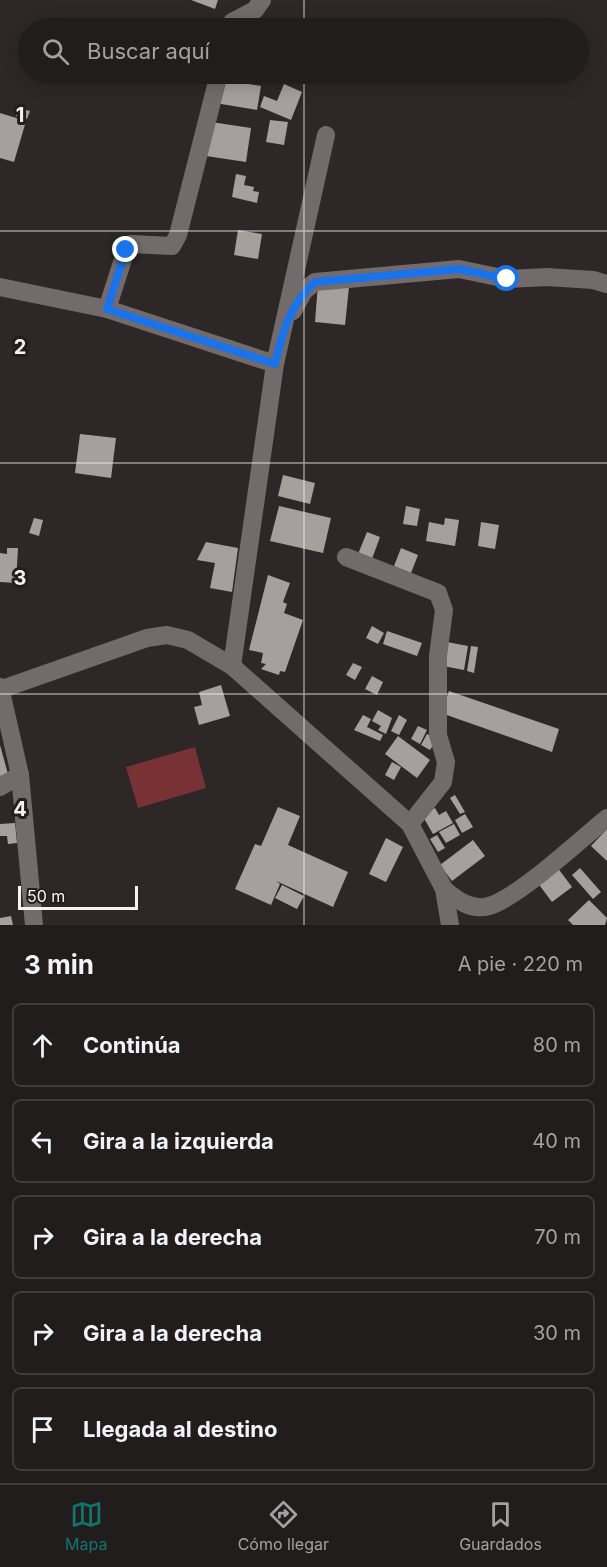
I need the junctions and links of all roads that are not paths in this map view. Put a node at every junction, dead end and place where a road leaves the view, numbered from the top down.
1 (262, 0) edge
2 (240, 18) edge
3 (216, 84) edge
4 (326, 135) dead end
5 (607, 284) edge
6 (0, 287) edge
7 (107, 309) junction
8 (283, 328) junction
9 (275, 364) junction
10 (346, 557) dead end
11 (232, 666) junction
12 (1, 688) edge
13 (20, 775) junction
14 (0, 787) edge
15 (607, 818) edge
16 (410, 824) junction
17 (444, 889) junction
18 (34, 925) edge
19 (450, 925) edge

1 - 2 street
3 - 7 street
4 - 8 street
5 - 8 street
6 - 7 street
7 - 9 street
8 - 9 street
9 - 11 street
10 - 16 street
11 - 12 street
11 - 16 street
12 - 13 street
13 - 14 street
13 - 18 street
15 - 17 street
16 - 17 street
17 - 19 street

